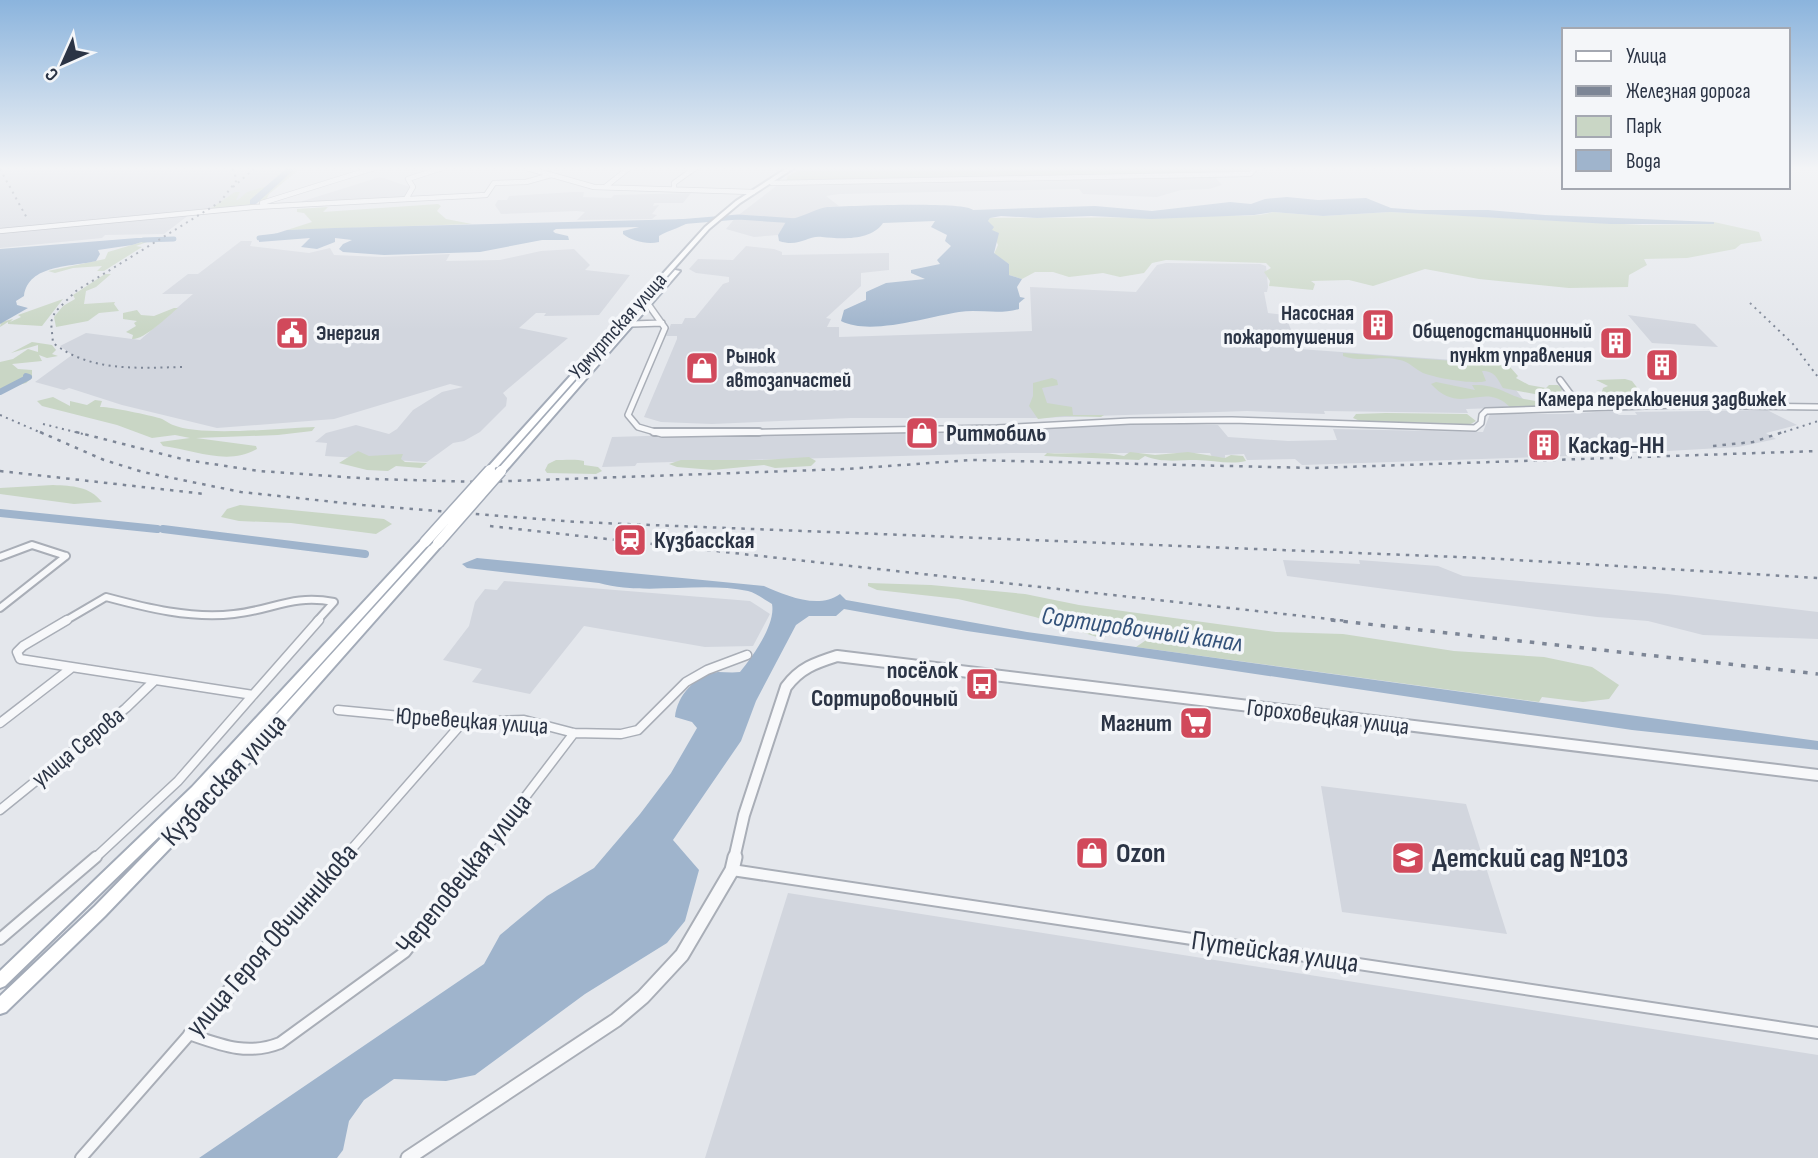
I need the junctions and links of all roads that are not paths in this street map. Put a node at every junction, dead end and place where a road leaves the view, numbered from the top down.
1 (95, 222) edge
2 (718, 222) edge
3 (718, 222) edge
4 (0, 231) edge
5 (648, 304) junction
6 (662, 323) junction
7 (632, 324) junction
8 (1560, 380) dead end
9 (1580, 407) junction
10 (1818, 407) edge
11 (495, 470) junction
12 (431, 542) junction
13 (0, 557) edge
14 (0, 608) edge
15 (747, 656) dead end
16 (70, 668) junction
17 (154, 681) junction
18 (255, 695) junction
19 (338, 710) dead end
20 (463, 722) junction
21 (0, 723) edge
22 (574, 733) junction
23 (1818, 775) edge
24 (0, 810) edge
25 (733, 870) junction
26 (0, 939) edge
27 (0, 981) edge
28 (0, 1007) edge
29 (1818, 1033) edge
30 (189, 1034) junction
31 (81, 1158) edge
32 (408, 1158) edge

1 - 4 street
2 - 5 main road, Удмуртская улица
3 - 11 main road, Удмуртская улица
5 - 6 street
5 - 7 main road, Удмуртская улица
6 - 7 street
6 - 9 street
7 - 11 main road, Удмуртская улица
8 - 9 street
9 - 10 street
11 - 12 main road, bridge
12 - 27 main road, Кузбасская улица
12 - 28 main road, Кузбасская улица
13 - 14 street
15 - 22 street, Юрьевецкая улица
16 - 17 street
16 - 18 street, Кузбасская улица
16 - 21 street
17 - 18 street
17 - 24 street, улица Серова
18 - 26 street, Кузбасская улица
19 - 20 street, Юрьевецкая улица
20 - 22 street, Юрьевецкая улица
20 - 30 street, улица Героя Овчинникова
22 - 30 street, Череповецкая улица
23 - 25 street, Гороховецкая улица
25 - 29 street, Путейская улица
25 - 32 street
30 - 31 street, улица Героя Овчинникова

